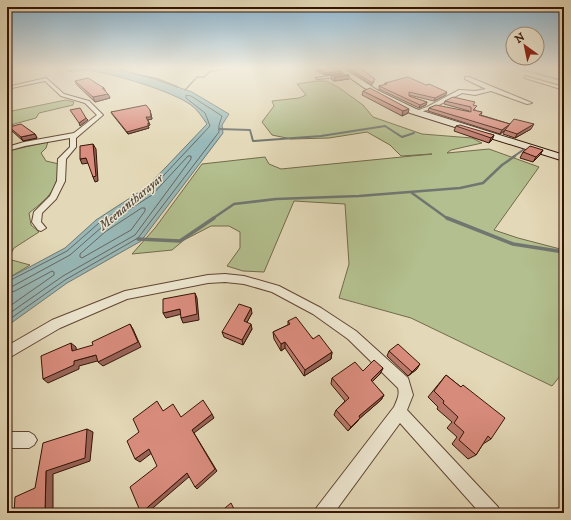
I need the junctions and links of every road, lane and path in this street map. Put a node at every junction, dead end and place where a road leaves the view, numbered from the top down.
1 (60, 92) edge
2 (376, 92) edge
3 (459, 92) edge
4 (501, 92) edge
5 (424, 102) edge
6 (529, 102) dead end
7 (435, 105) junction
8 (442, 107) edge
9 (418, 112) junction
10 (75, 135) junction
11 (7, 149) edge
12 (564, 158) edge
13 (41, 228) dead end
14 (7, 353) edge
15 (399, 412) junction
16 (7, 440) edge
17 (29, 440) dead end
18 (323, 513) edge
19 (492, 513) edge

1 - 10 street
2 - 9 main road
3 - 7 street
4 - 6 street
5 - 7 street
7 - 8 street
7 - 9 street
9 - 12 main road
10 - 11 street
10 - 13 street
14 - 15 street
15 - 18 street
15 - 19 street
16 - 17 street

